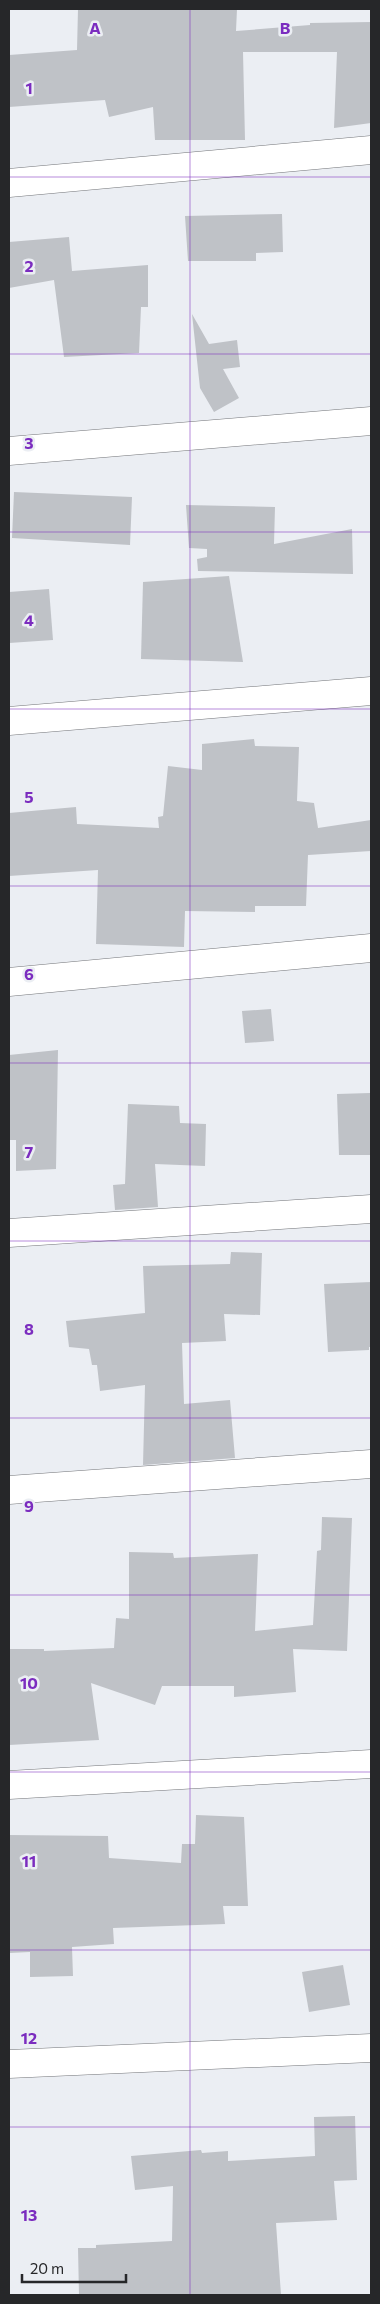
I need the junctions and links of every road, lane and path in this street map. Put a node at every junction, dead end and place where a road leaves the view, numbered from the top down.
1 (371, 150) edge
2 (9, 183) edge
3 (371, 421) edge
4 (9, 451) edge
5 (371, 690) edge
6 (9, 721) edge
7 (371, 948) edge
8 (9, 982) edge
9 (371, 1209) edge
10 (9, 1233) edge
11 (371, 1464) edge
12 (9, 1490) edge
13 (371, 1764) edge
14 (9, 1784) edge
15 (371, 2048) edge
16 (9, 2064) edge

1 - 2 street
3 - 4 street
5 - 6 street
7 - 8 street
9 - 10 street
11 - 12 street
13 - 14 street
15 - 16 street

